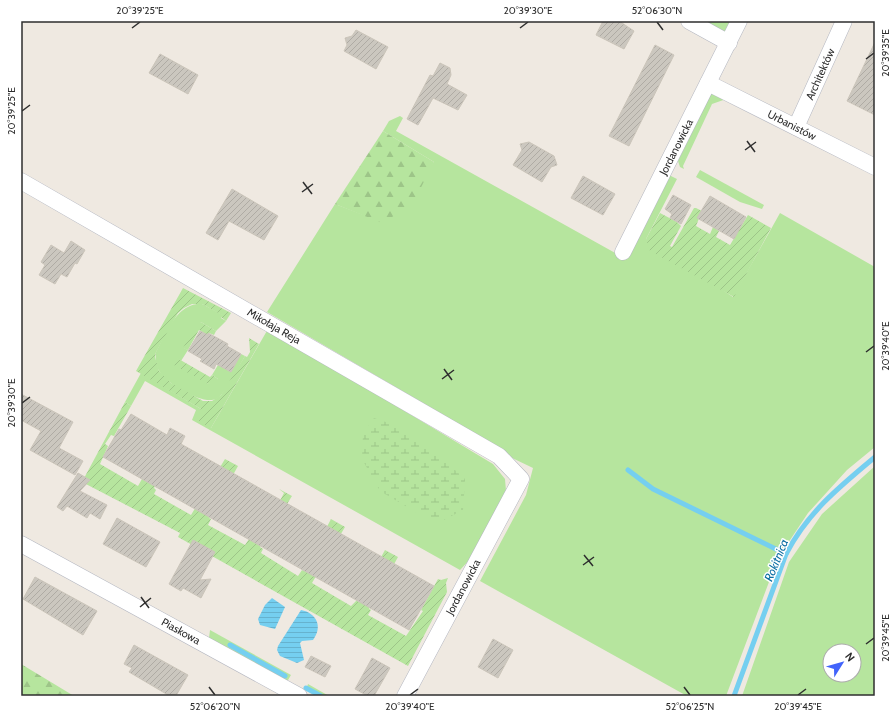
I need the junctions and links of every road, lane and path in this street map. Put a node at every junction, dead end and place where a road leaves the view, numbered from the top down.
1 (690, 21) edge
2 (739, 21) edge
3 (844, 21) edge
4 (729, 43) junction
5 (708, 83) junction
6 (796, 127) junction
7 (875, 167) edge
8 (21, 181) edge
9 (623, 252) dead end
10 (521, 479) joint
11 (21, 544) edge
12 (299, 696) edge
13 (405, 696) edge

1 - 4 street
2 - 4 street, Jordanowicka
3 - 6 street, Architektów
4 - 5 street, Jordanowicka
5 - 6 street, Urbanistów
5 - 9 street, Jordanowicka
6 - 7 street, Urbanistów
8 - 10 street, Mikołaja Reja
10 - 13 street, Jordanowicka
11 - 12 street, Piaskowa

